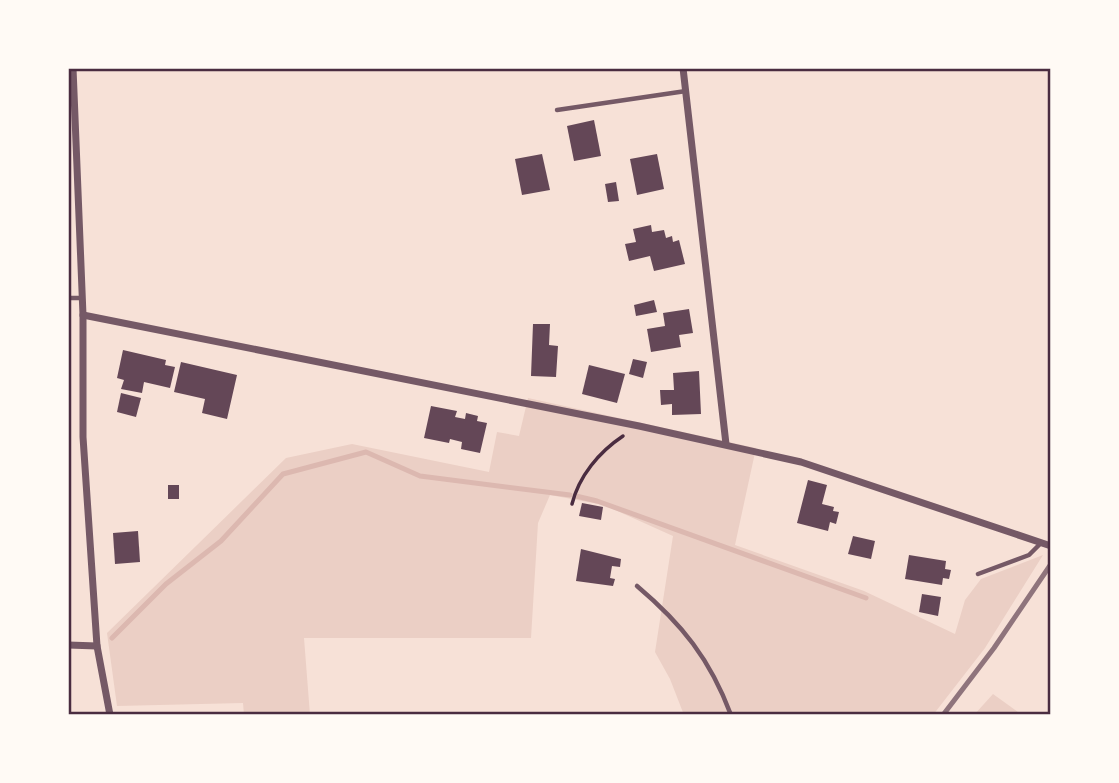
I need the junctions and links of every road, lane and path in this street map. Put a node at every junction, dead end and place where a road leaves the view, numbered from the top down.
1 (73, 68) edge
2 (682, 68) edge
3 (686, 91) junction
4 (556, 110) dead end
5 (68, 298) edge
6 (82, 298) junction
7 (83, 315) junction
8 (639, 426) junction
9 (726, 444) junction
10 (572, 504) dead end
11 (1041, 542) junction
12 (1051, 546) edge
13 (978, 574) dead end
14 (637, 586) dead end
15 (68, 645) edge
16 (97, 646) junction
17 (110, 715) edge
18 (731, 715) edge

1 - 6 street
2 - 3 street
3 - 4 lane
3 - 9 street
5 - 6 lane
6 - 7 street
7 - 8 street
7 - 16 street
8 - 9 street
8 - 10 path
9 - 11 street
11 - 12 street
11 - 13 lane
14 - 18 lane
15 - 16 street
16 - 17 street

